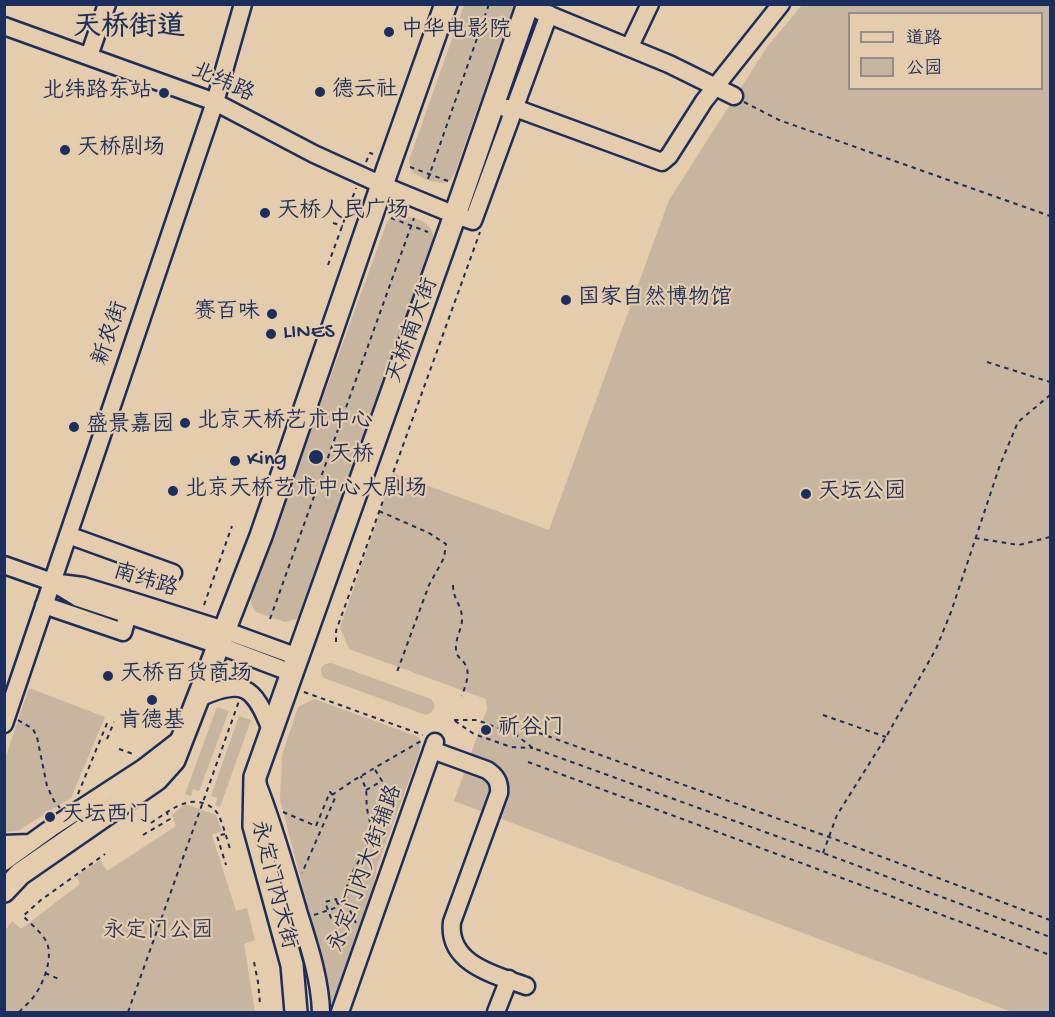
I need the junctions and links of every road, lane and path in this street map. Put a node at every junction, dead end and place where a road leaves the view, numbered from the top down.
1 (107, 4) edge
2 (243, 4) edge
3 (446, 4) edge
4 (489, 4) edge
5 (650, 4) edge
6 (781, 4) edge
7 (528, 5) edge
8 (549, 14) junction
9 (4, 26) edge
10 (630, 46) junction
11 (88, 56) junction
12 (715, 87) junction
13 (734, 96) joint
14 (215, 102) junction
15 (515, 108) junction
16 (487, 124) junction
17 (373, 154) dead end
18 (366, 162) dead end
19 (410, 168) dead end
20 (430, 175) junction
21 (428, 179) dead end
22 (448, 181) dead end
23 (382, 185) junction
24 (356, 188) dead end
25 (351, 203) junction
26 (358, 206) dead end
27 (1050, 216) edge
28 (391, 218) dead end
29 (414, 218) dead end
30 (470, 221) junction
31 (333, 223) dead end
32 (343, 226) junction
33 (411, 226) junction
34 (428, 232) dead end
35 (328, 265) dead end
36 (987, 362) dead end
37 (1050, 382) edge
38 (1050, 394) edge
39 (378, 511) junction
40 (232, 526) dead end
41 (68, 535) junction
42 (1050, 537) edge
43 (975, 538) junction
44 (4, 565) edge
45 (173, 573) dead end
46 (52, 582) junction
47 (453, 585) dead end
48 (44, 605) junction
49 (204, 605) dead end
50 (130, 608) junction
51 (270, 619) dead end
52 (221, 638) junction
53 (336, 642) dead end
54 (295, 665) junction
55 (397, 672) dead end
56 (244, 689) junction
57 (304, 692) dead end
58 (462, 696) dead end
59 (197, 699) junction
60 (823, 715) dead end
61 (6, 719) edge
62 (108, 721) dead end
63 (114, 722) dead end
64 (271, 730) junction
65 (539, 733) dead end
66 (886, 737) junction
67 (107, 739) dead end
68 (430, 744) junction
69 (533, 748) junction
70 (119, 749) dead end
71 (141, 757) dead end
72 (528, 762) dead end
73 (374, 768) junction
74 (255, 777) junction
75 (360, 777) junction
76 (366, 790) junction
77 (332, 795) junction
78 (203, 803) junction
79 (266, 805) junction
80 (77, 812) junction
81 (166, 813) junction
82 (151, 823) dead end
83 (371, 826) junction
84 (225, 834) junction
85 (393, 834) dead end
86 (143, 835) dead end
87 (829, 837) junction
88 (28, 843) junction
89 (4, 844) edge
90 (271, 851) junction
91 (231, 852) dead end
92 (823, 853) junction
93 (105, 854) dead end
94 (4, 862) edge
95 (226, 865) dead end
96 (288, 886) junction
97 (4, 891) edge
98 (348, 901) junction
99 (338, 905) junction
100 (328, 910) junction
101 (311, 916) dead end
102 (1050, 920) edge
103 (361, 931) dead end
104 (1050, 937) edge
105 (1050, 956) edge
106 (254, 962) dead end
107 (45, 973) junction
108 (59, 979) dead end
109 (509, 980) junction
110 (526, 986) dead end
111 (260, 1004) dead end
112 (19, 1012) edge
113 (128, 1012) edge
114 (296, 1012) edge
115 (321, 1012) edge
116 (340, 1012) edge
117 (496, 1012) edge

1 - 11 street
2 - 14 street, 新农街
3 - 23 main road
4 - 20 path
5 - 10 street
6 - 12 street
7 - 8 street
7 - 16 main road, 天桥南大街
8 - 10 street
8 - 15 street
9 - 11 street, 北纬路
10 - 12 street
11 - 14 street, 北纬路
12 - 13 street
12 - 15 street
13 - 27 path
14 - 23 street, 北纬路
14 - 41 street, 新农街
15 - 16 street
15 - 30 street
16 - 30 main road, 天桥南大街
17 - 18 path
19 - 20 path
20 - 21 path
20 - 22 path
23 - 30 street, 北纬路
23 - 52 main road
24 - 25 path
25 - 26 path
25 - 32 path
28 - 33 path
29 - 33 path
30 - 39 path
30 - 54 main road, 天桥南大街
31 - 32 path
32 - 35 path
33 - 34 path
33 - 51 path
36 - 37 path
38 - 43 path
39 - 53 path
39 - 55 path
40 - 49 path
41 - 45 street
41 - 46 street, 新农街
42 - 43 path
43 - 66 path
44 - 46 street, 南纬路
46 - 48 street
46 - 50 street, 南纬路
47 - 58 path
48 - 50 street
48 - 61 street
50 - 52 street, 南纬路
52 - 54 street, 南纬路
52 - 59 main road
54 - 64 main road, 永定门内大街
56 - 59 street
56 - 64 street
56 - 78 path
57 - 68 path
59 - 80 main road
60 - 66 path
61 - 80 path
62 - 80 path
63 - 67 path
64 - 74 main road, 永定门内大街
65 - 87 path
66 - 87 path
68 - 73 path
68 - 109 street
68 - 116 street, 永定门内大街辅路
69 - 69 path
69 - 92 path
70 - 71 path
72 - 105 path
73 - 75 path
73 - 76 path
74 - 79 street
74 - 90 main road, 永定门内大街
75 - 76 path
75 - 77 path
76 - 83 path
77 - 79 path
77 - 96 path
78 - 81 path
78 - 84 path
78 - 113 path
79 - 90 street
80 - 88 street
80 - 97 main road
81 - 82 path
81 - 86 path
83 - 85 path
83 - 98 path
84 - 91 path
84 - 95 path
87 - 92 path
87 - 102 path
88 - 89 street
88 - 94 street
90 - 96 main road, 永定门内大街
92 - 104 path
93 - 107 path
96 - 114 main road, 永定门内大街
96 - 115 street
98 - 99 path
98 - 103 path
99 - 100 path
99 - 100 path
99 - 100 path
100 - 101 path
106 - 111 path
107 - 108 path
107 - 112 path
109 - 110 street
109 - 117 street

